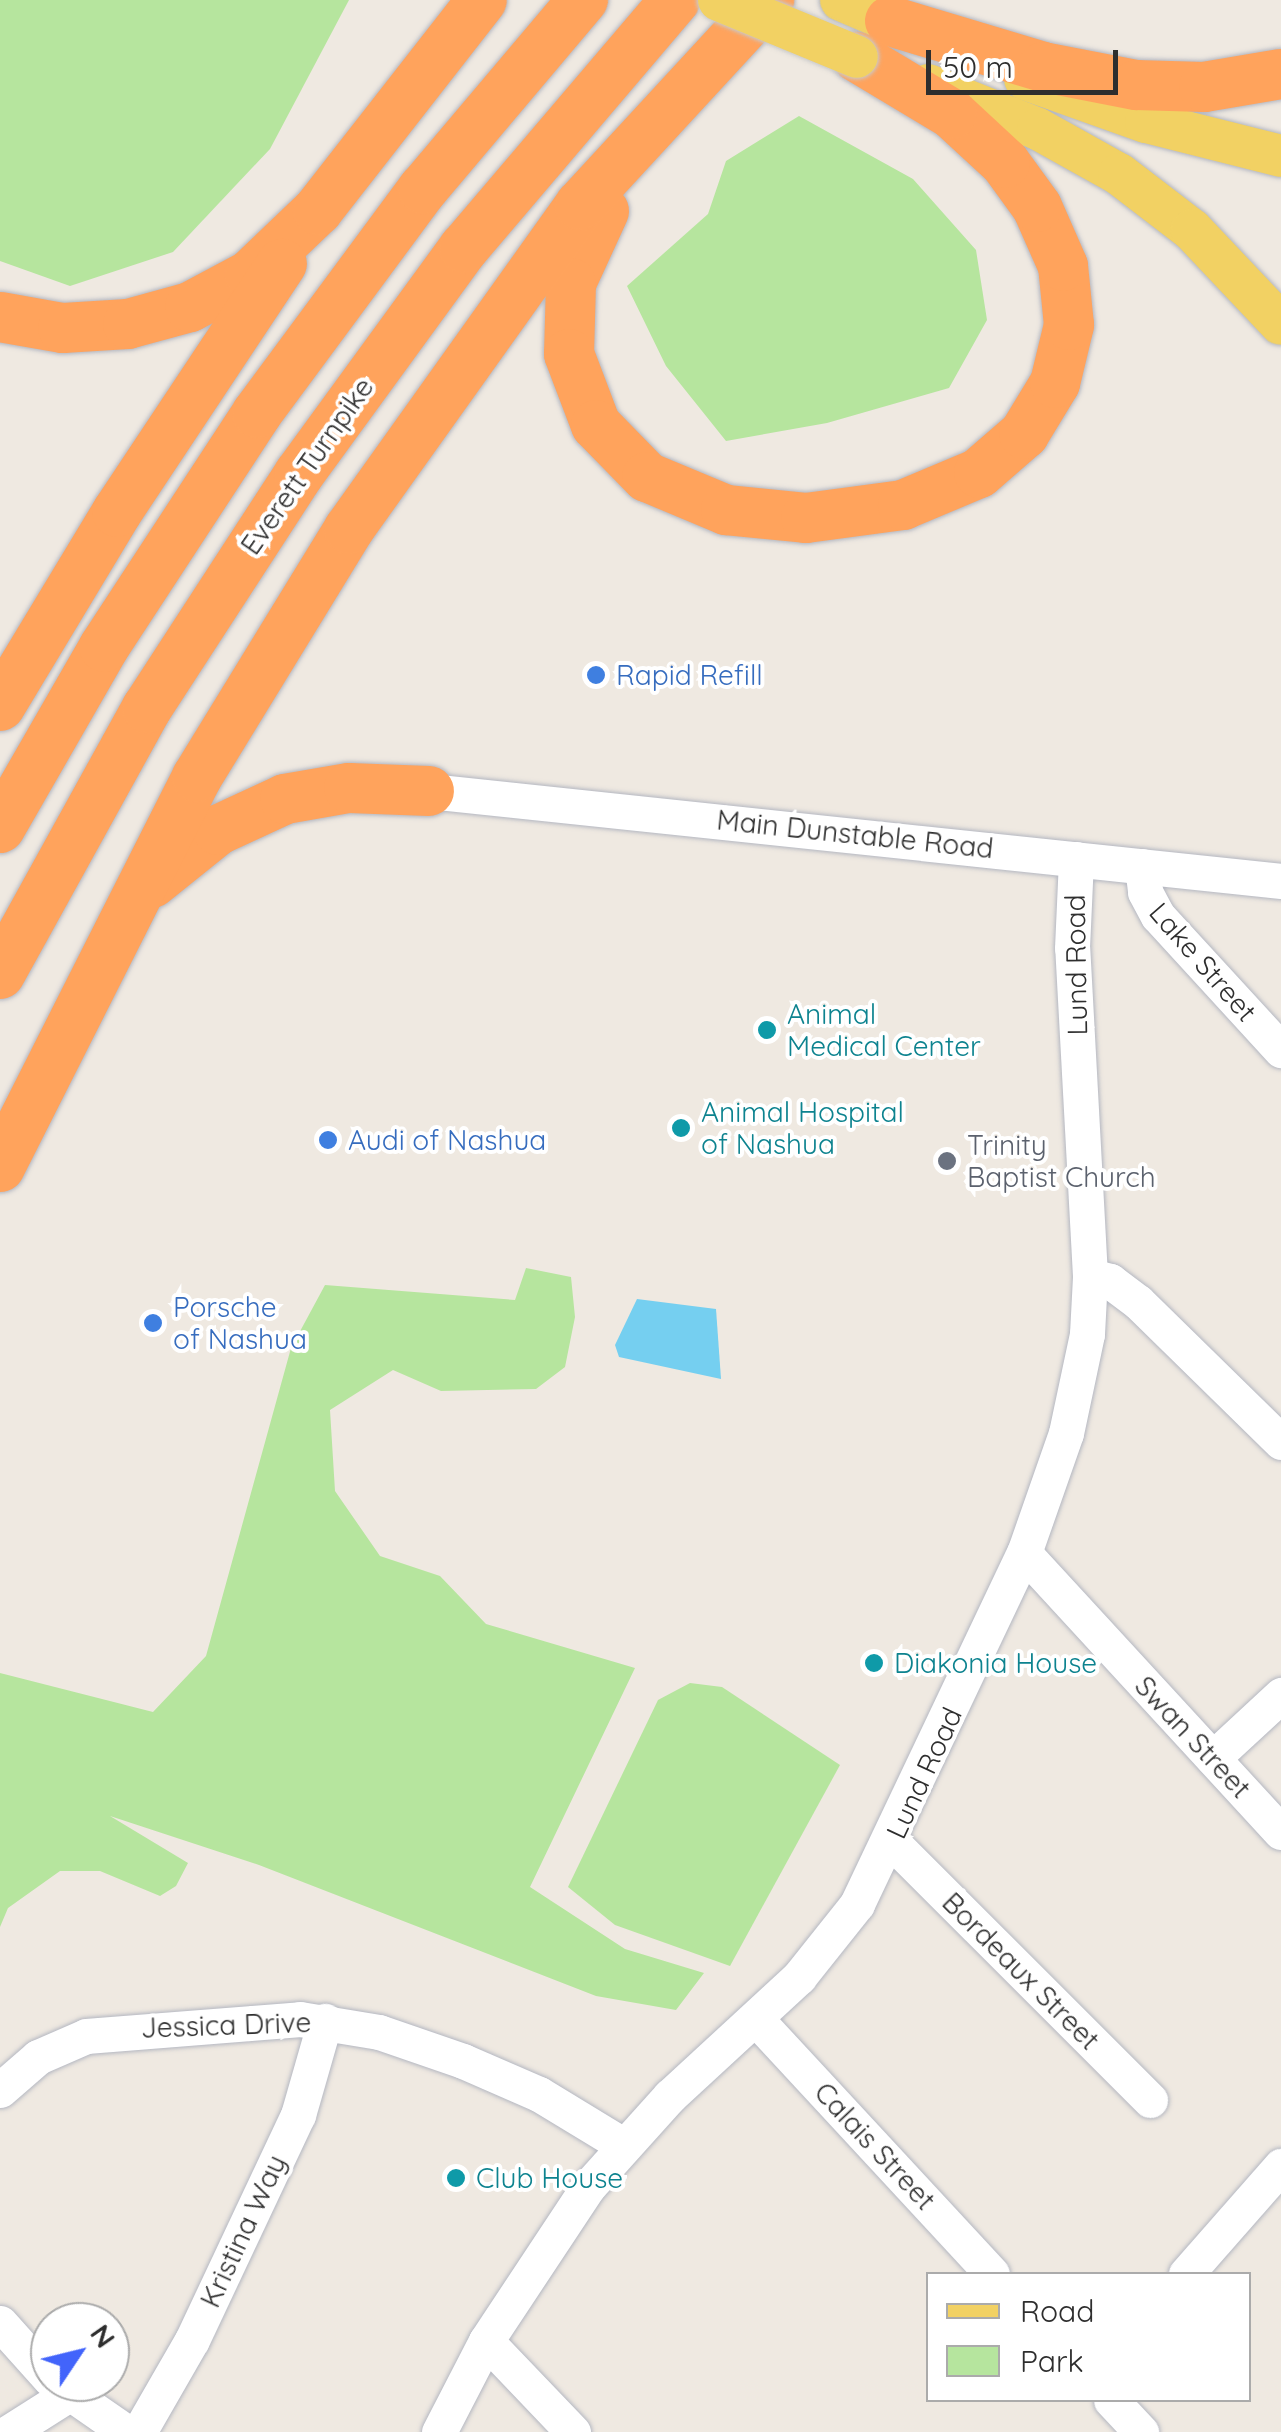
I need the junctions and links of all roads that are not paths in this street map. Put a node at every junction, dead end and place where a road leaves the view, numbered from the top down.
1 (482, 0) edge
2 (583, 0) edge
3 (675, 0) edge
4 (719, 0) edge
5 (769, 0) edge
6 (840, 0) edge
7 (874, 39) junction
8 (711, 61) junction
9 (1281, 74) edge
10 (1281, 156) edge
11 (318, 210) junction
12 (0, 317) edge
13 (1281, 324) edge
14 (0, 706) edge
15 (429, 791) joint
16 (0, 828) edge
17 (1076, 859) junction
18 (1142, 866) junction
19 (1281, 881) edge
20 (118, 926) junction
21 (0, 974) edge
22 (1281, 1050) edge
23 (0, 1167) edge
24 (1090, 1276) junction
25 (1281, 1442) edge
26 (1024, 1553) junction
27 (1281, 1695) edge
28 (1213, 1758) junction
29 (1281, 1832) edge
30 (892, 1842) junction
31 (756, 2019) junction
32 (325, 2022) junction
33 (0, 2090) edge
34 (1150, 2100) dead end
35 (623, 2145) junction
36 (1281, 2166) edge
37 (990, 2272) edge
38 (1188, 2272) edge
39 (0, 2323) edge
40 (486, 2342) junction
41 (30, 2355) edge
42 (40, 2402) edge
43 (83, 2402) edge
44 (1113, 2402) edge
45 (9, 2432) edge
46 (126, 2432) edge
47 (139, 2432) edge
48 (440, 2432) edge
49 (573, 2432) edge
50 (1141, 2432) edge

1 - 11 highway
2 - 16 highway
3 - 21 highway, Everett Turnpike
4 - 7 main road, bridge
5 - 8 highway
6 - 7 main road
7 - 8 highway
7 - 9 highway
7 - 10 main road
7 - 13 main road
8 - 20 highway
11 - 12 highway
11 - 14 highway
15 - 17 street, Main Dunstable Road
15 - 20 highway
17 - 18 street, Main Dunstable Road
17 - 24 street, Lund Road
18 - 19 street, Main Dunstable Road
18 - 22 street, Lake Street
20 - 23 highway
24 - 25 street
24 - 26 street, Lund Road
26 - 28 street, Swan Street
26 - 30 street, Lund Road
27 - 28 street
28 - 29 street, Swan Street
30 - 31 street, Lund Road
30 - 34 street, Bordeaux Street
31 - 35 street, Lund Road
31 - 37 street, Calais Street
32 - 33 street, Jessica Drive
32 - 35 street, Jessica Drive
32 - 47 street, Kristina Way
35 - 40 street, Lund Road
36 - 38 street
39 - 41 street
40 - 48 street, Lund Road
40 - 49 street
42 - 45 street
43 - 46 street
44 - 50 street

